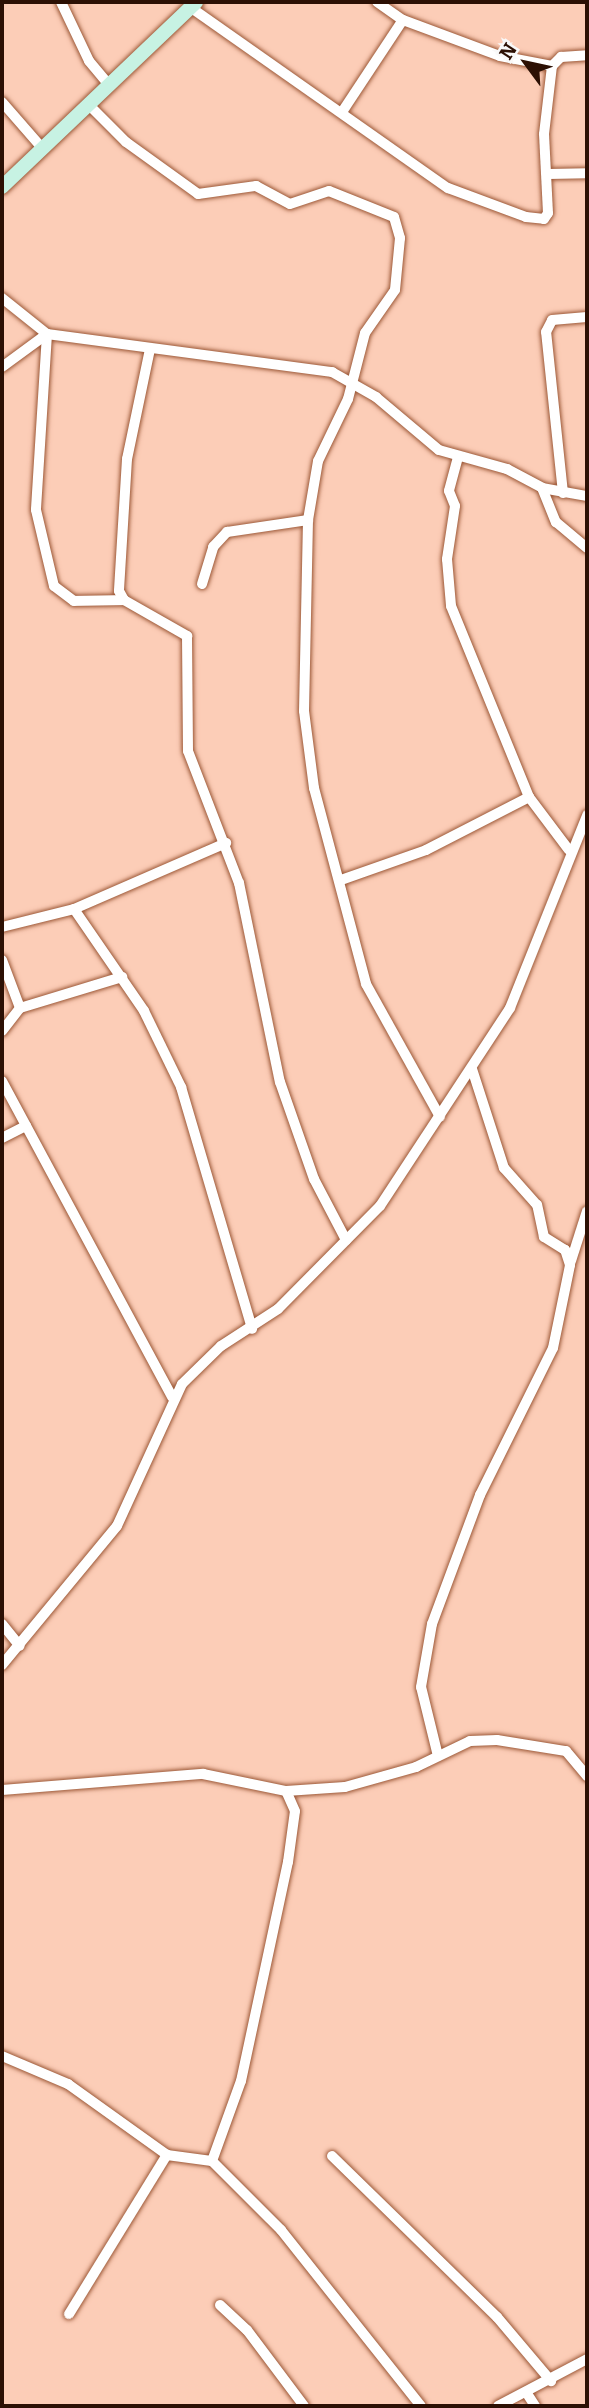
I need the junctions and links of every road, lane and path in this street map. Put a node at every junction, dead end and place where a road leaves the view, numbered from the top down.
1 (61, 2) edge
2 (377, 2) edge
3 (193, 4) edge
4 (403, 20) junction
5 (587, 55) edge
6 (552, 66) junction
7 (108, 84) junction
8 (2, 102) edge
9 (88, 104) junction
10 (342, 112) junction
11 (43, 149) junction
12 (587, 173) edge
13 (548, 174) junction
14 (2, 187) edge
15 (2, 299) edge
16 (587, 317) edge
17 (47, 334) junction
18 (150, 349) junction
19 (2, 367) edge
20 (353, 382) junction
21 (458, 457) junction
22 (542, 488) junction
23 (563, 494) junction
24 (587, 496) edge
25 (308, 520) junction
26 (587, 548) edge
27 (202, 584) dead end
28 (124, 600) junction
29 (528, 797) junction
30 (587, 815) edge
31 (226, 843) junction
32 (569, 850) junction
33 (341, 880) junction
34 (74, 909) junction
35 (2, 927) edge
36 (2, 960) edge
37 (122, 977) junction
38 (20, 1008) junction
39 (2, 1031) edge
40 (472, 1069) junction
41 (2, 1080) edge
42 (440, 1117) junction
43 (26, 1126) junction
44 (2, 1138) edge
45 (587, 1211) edge
46 (346, 1240) junction
47 (570, 1265) junction
48 (252, 1329) junction
49 (172, 1397) junction
50 (2, 1624) edge
51 (20, 1646) junction
52 (2, 1665) edge
53 (438, 1756) junction
54 (587, 1776) edge
55 (2, 1790) edge
56 (286, 1791) junction
57 (2, 2056) edge
58 (167, 2155) junction
59 (332, 2156) dead end
60 (212, 2161) junction
61 (220, 2305) dead end
62 (69, 2314) dead end
63 (587, 2359) edge
64 (551, 2381) junction
65 (526, 2392) junction
66 (304, 2406) edge
67 (421, 2406) edge
68 (498, 2406) edge
69 (535, 2406) edge

1 - 7 street
2 - 4 street
3 - 7 street
3 - 10 street
4 - 6 street
4 - 10 street
5 - 6 street
6 - 13 street
7 - 9 street
8 - 11 street
9 - 11 street
9 - 20 street
10 - 13 street
11 - 14 street
12 - 13 street
15 - 17 street
16 - 23 street
17 - 18 street
17 - 19 street
17 - 28 street
18 - 20 street
18 - 28 street
20 - 21 street
20 - 25 street
21 - 22 street
21 - 29 street
22 - 23 street
22 - 26 street
23 - 24 street
25 - 27 street
25 - 33 street
28 - 31 street
29 - 32 street
29 - 33 street
30 - 32 street
31 - 34 street
31 - 46 street
32 - 40 street
33 - 42 street
34 - 35 street
34 - 37 street
36 - 38 street
37 - 38 street
37 - 48 street
38 - 39 street
40 - 42 street
40 - 47 street
41 - 43 street
42 - 46 street
43 - 44 street
43 - 49 street
45 - 47 street
46 - 48 street
47 - 53 street
48 - 49 street
49 - 51 street
50 - 51 street
51 - 52 street
53 - 54 street
53 - 56 street
55 - 56 street
56 - 60 street
57 - 58 street
58 - 60 street
58 - 62 street
59 - 64 street
60 - 67 street
61 - 66 street
63 - 64 street
64 - 65 street
65 - 68 street
65 - 69 street

